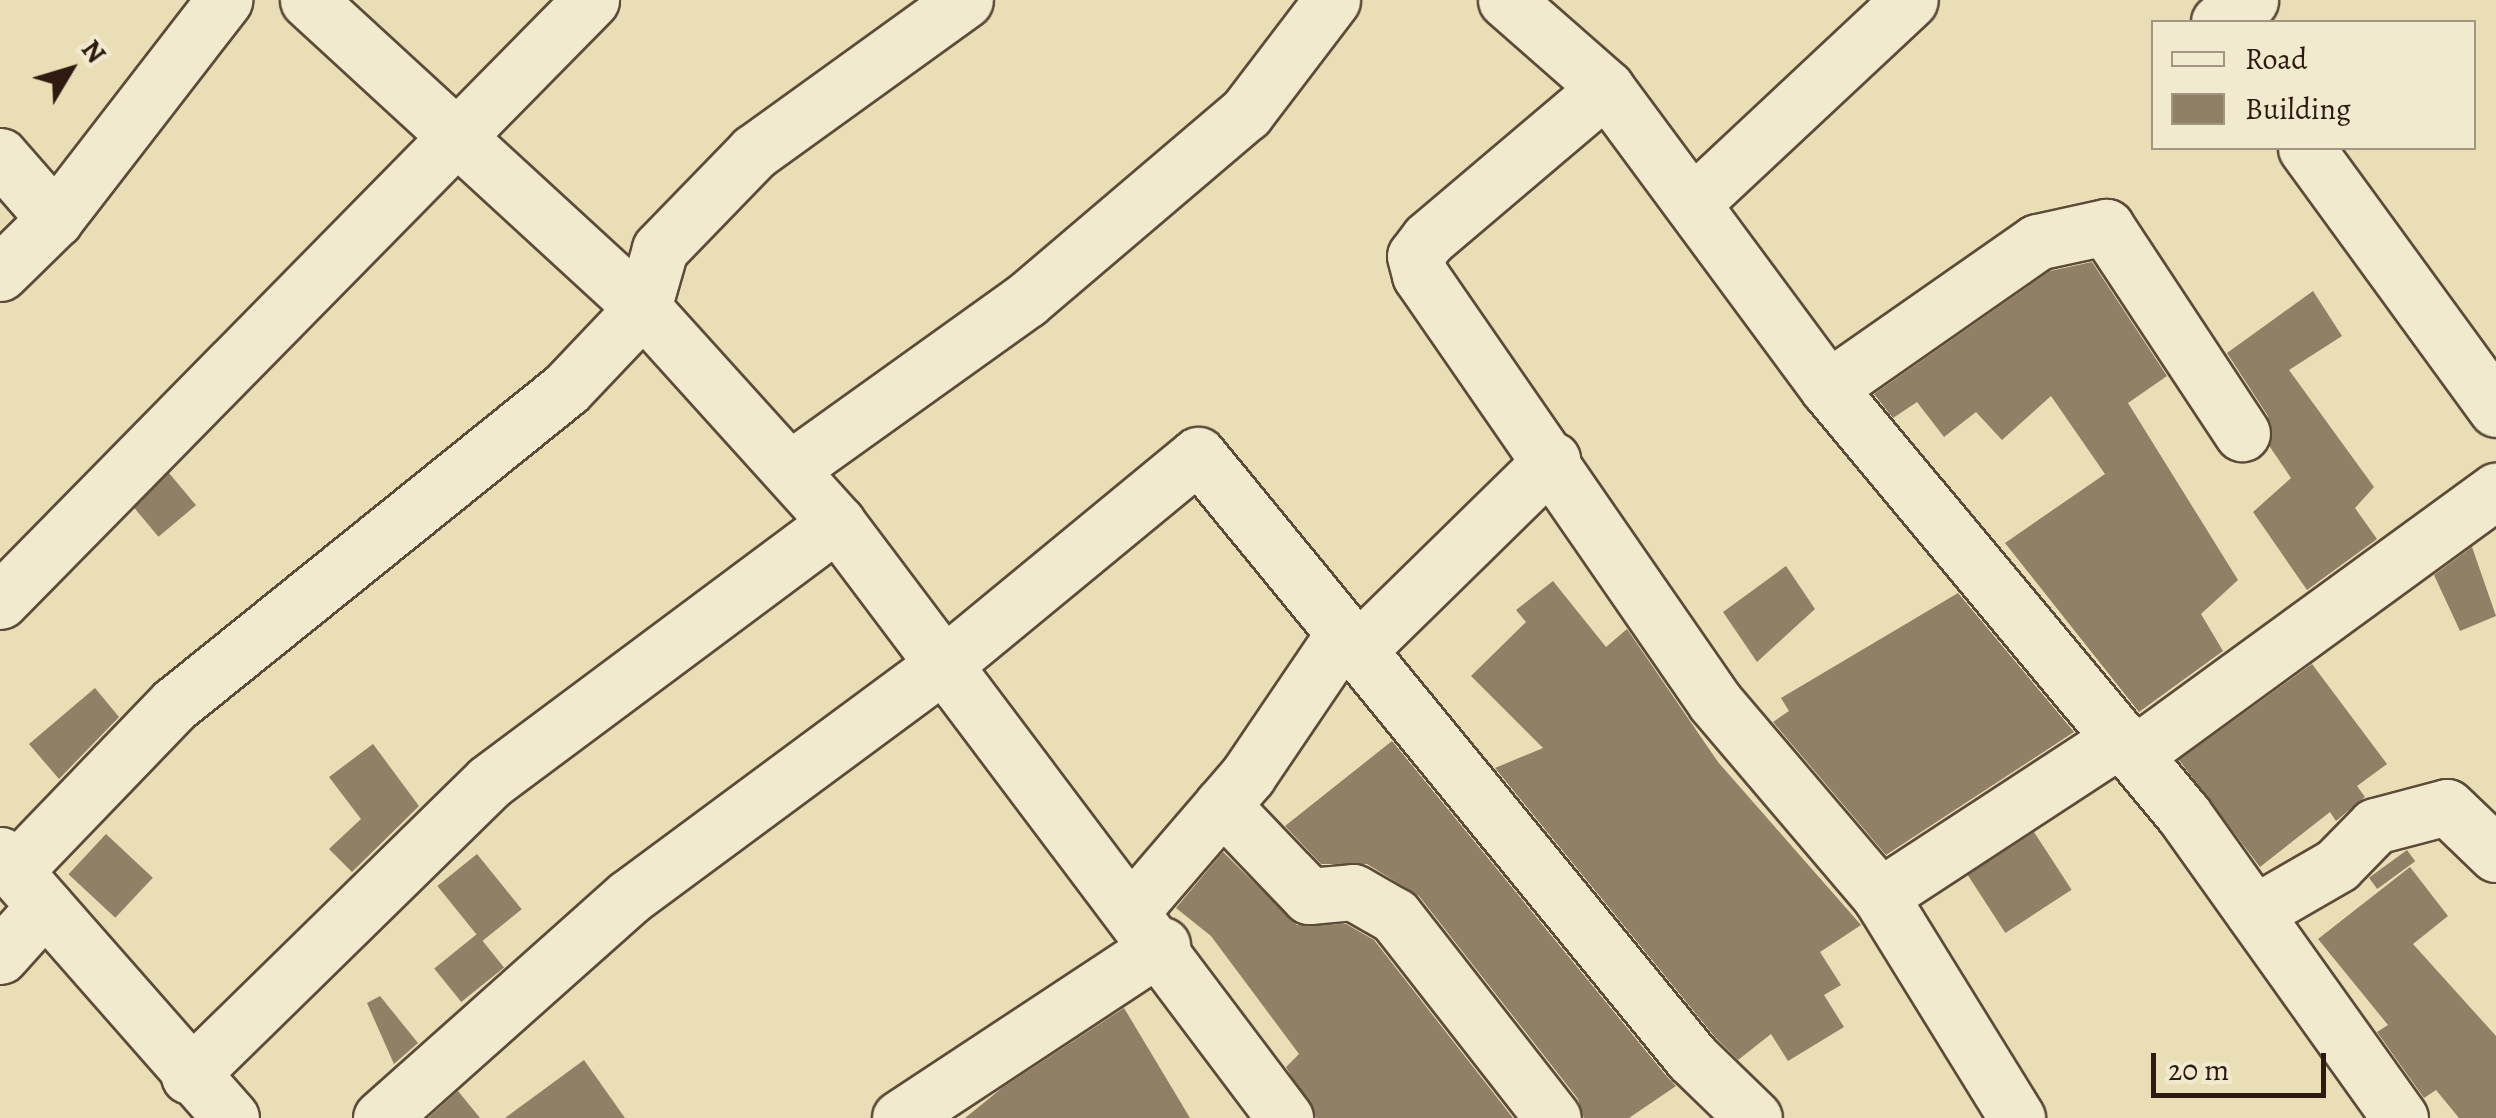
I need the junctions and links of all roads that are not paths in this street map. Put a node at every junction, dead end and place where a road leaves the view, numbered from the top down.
1 (224, 0) edge
2 (308, 0) edge
3 (591, 0) edge
4 (965, 0) edge
5 (1332, 0) edge
6 (1506, 0) edge
7 (1910, 0) edge
8 (2250, 0) edge
9 (2220, 20) edge
10 (1606, 88) junction
11 (452, 134) junction
12 (2307, 150) edge
13 (0, 156) edge
14 (1695, 201) junction
15 (55, 219) junction
16 (0, 274) edge
17 (643, 308) junction
18 (1828, 388) junction
19 (2496, 409) edge
20 (2242, 433) dead end
21 (1552, 460) junction
22 (790, 470) junction
23 (2496, 491) edge
24 (837, 523) junction
25 (0, 601) edge
26 (1351, 642) junction
27 (947, 662) junction
28 (2128, 746) junction
29 (1222, 805) junction
30 (2496, 854) edge
31 (20, 877) edge
32 (1880, 896) junction
33 (2254, 912) junction
34 (1147, 927) junction
35 (0, 956) edge
36 (189, 1076) junction
37 (231, 1118) edge
38 (381, 1118) edge
39 (900, 1118) edge
40 (1285, 1118) edge
41 (1553, 1118) edge
42 (1754, 1118) edge
43 (2017, 1118) edge
44 (2400, 1118) edge

1 - 15 street
2 - 11 street
3 - 11 street
4 - 17 street
5 - 22 street
6 - 10 street
7 - 14 street
8 - 9 street
10 - 14 street
10 - 21 street
11 - 17 street
11 - 25 street
12 - 19 street
13 - 15 street
14 - 18 street
15 - 16 street
17 - 22 street
17 - 31 street
18 - 20 street
18 - 28 street
21 - 26 street
21 - 32 street
22 - 24 street
23 - 28 street
24 - 27 street
24 - 36 street
26 - 27 street
26 - 29 street
26 - 42 street
27 - 34 street
27 - 38 street
28 - 32 street
28 - 33 street
29 - 34 street
29 - 41 street
30 - 33 street
31 - 35 street
31 - 36 street
32 - 43 street
33 - 44 street
34 - 39 street
34 - 40 street
36 - 37 street

